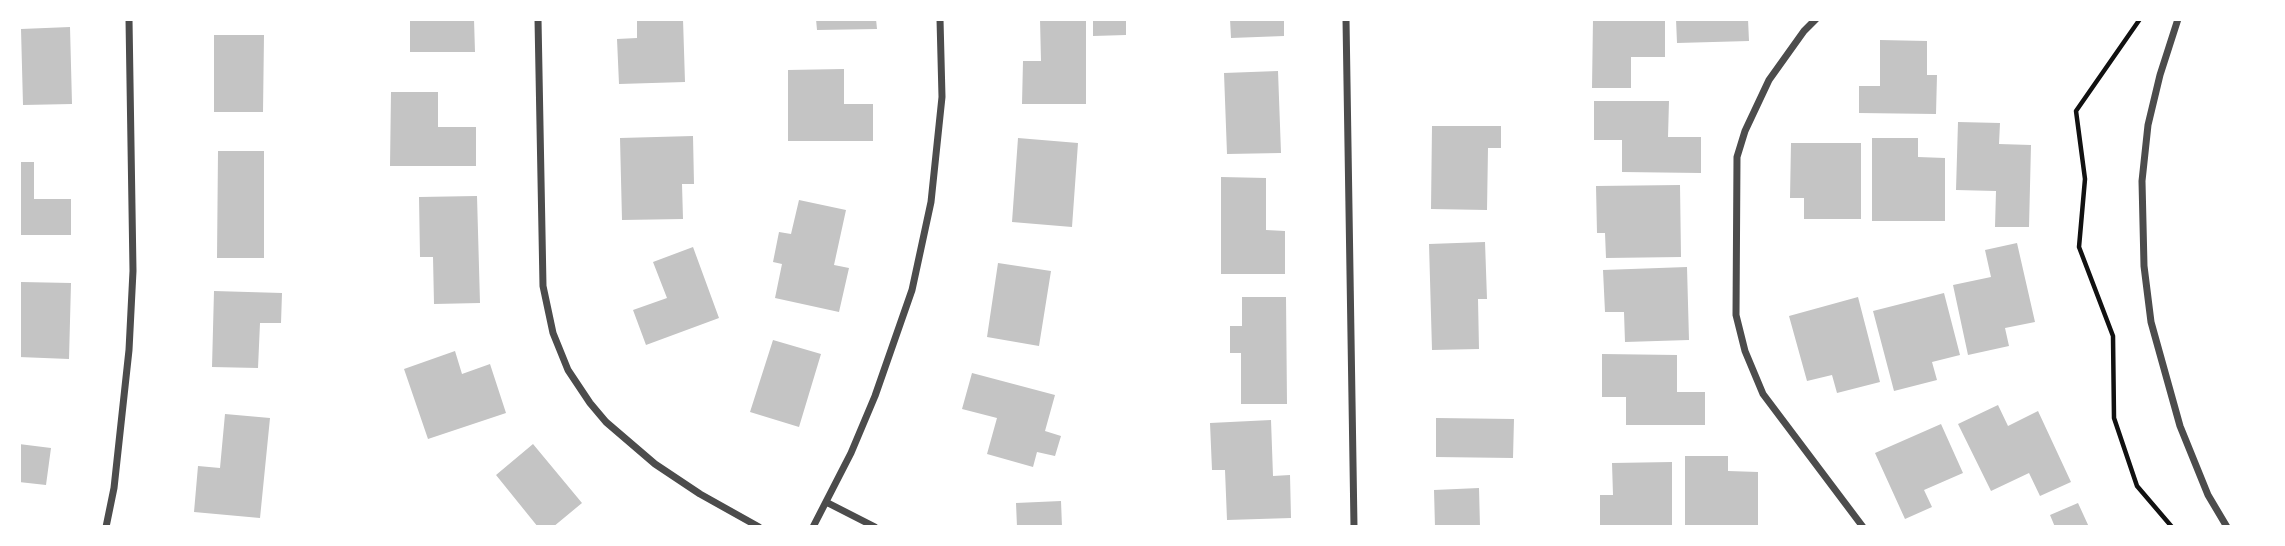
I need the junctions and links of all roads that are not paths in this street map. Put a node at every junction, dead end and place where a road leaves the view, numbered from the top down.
1 (129, 19) edge
2 (538, 19) edge
3 (940, 19) edge
4 (1346, 19) edge
5 (1816, 19) edge
6 (2178, 19) edge
7 (826, 502) junction
8 (106, 527) edge
9 (759, 527) edge
10 (813, 527) edge
11 (875, 527) edge
12 (1354, 527) edge
13 (1863, 527) edge
14 (2227, 527) edge

1 - 8 street
2 - 9 street
3 - 7 street
4 - 12 street
5 - 13 street
6 - 14 street
7 - 10 street
7 - 11 street

